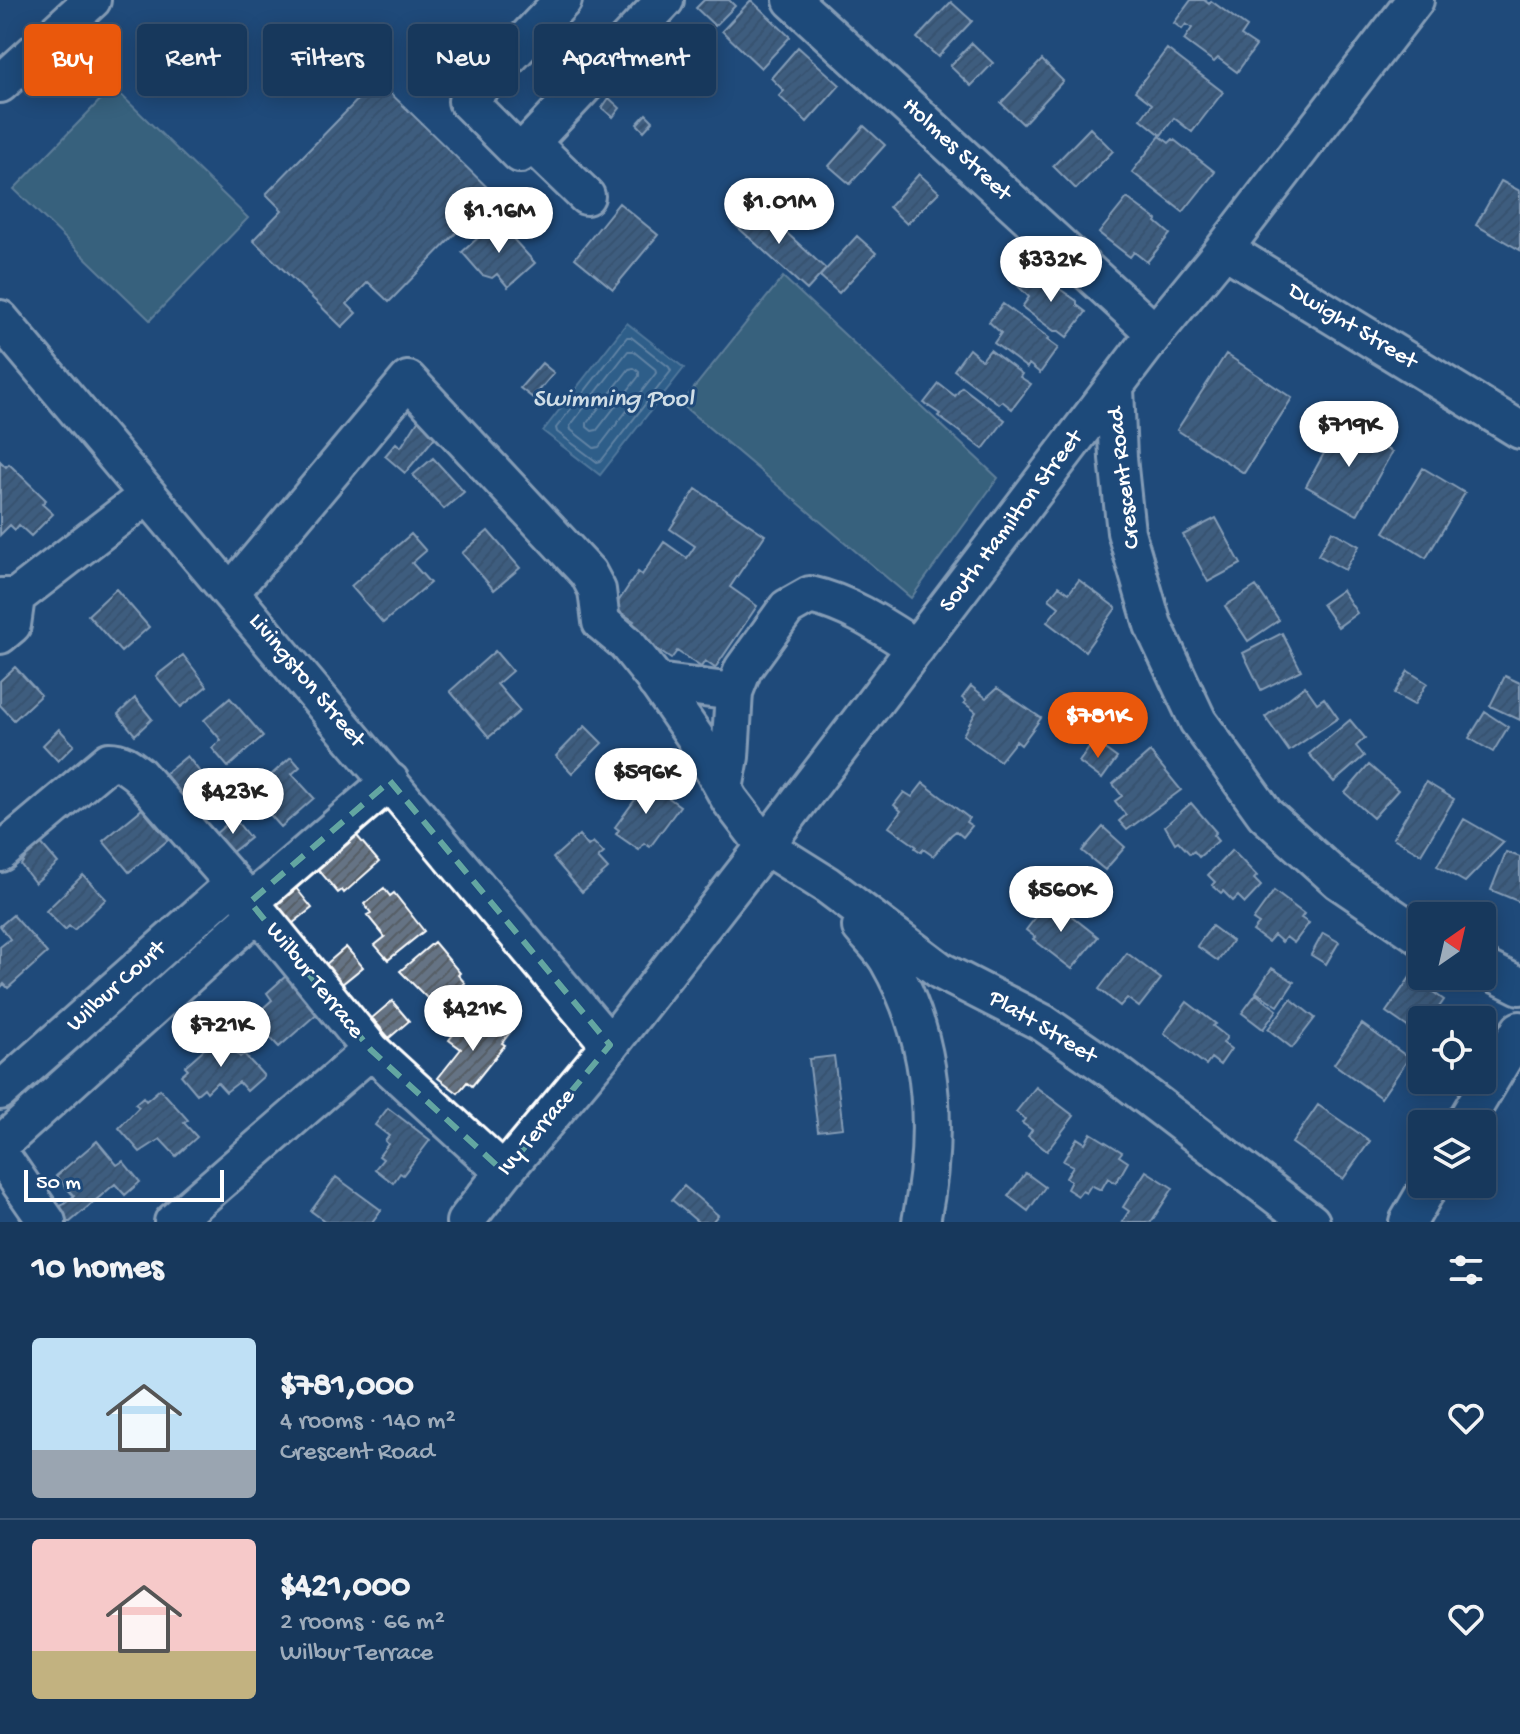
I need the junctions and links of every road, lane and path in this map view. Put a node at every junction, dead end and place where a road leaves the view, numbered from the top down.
1 (92, 0) edge
2 (563, 0) edge
3 (665, 0) edge
4 (792, 0) edge
5 (1415, 0) edge
6 (0, 84) edge
7 (531, 143) junction
8 (586, 196) dead end
9 (1224, 249) junction
10 (0, 319) edge
11 (1155, 333) junction
12 (1115, 388) junction
13 (1520, 430) edge
14 (148, 495) junction
15 (231, 592) junction
16 (8, 597) edge
17 (0, 635) edge
18 (916, 648) junction
19 (656, 682) junction
20 (734, 692) junction
21 (390, 781) junction
22 (724, 789) junction
23 (765, 846) junction
24 (0, 853) edge
25 (827, 885) junction
26 (247, 899) junction
27 (1408, 928) edge
28 (1496, 974) edge
29 (1520, 986) edge
30 (1520, 1030) edge
31 (610, 1045) junction
32 (371, 1050) junction
33 (0, 1091) edge
34 (1472, 1110) edge
35 (0, 1145) edge
36 (0, 1154) edge
37 (504, 1172) junction
38 (1422, 1198) edge
39 (47, 1222) edge
40 (173, 1222) edge
41 (465, 1222) edge
42 (921, 1222) edge
43 (1311, 1222) edge
44 (1408, 1222) edge

1 - 6 street
2 - 7 street
3 - 7 street
4 - 11 street, Holmes Street
5 - 9 street, South Hamilton Street
7 - 8 street
9 - 11 street, South Hamilton Street
9 - 13 street, Dwight Street
10 - 14 street, Livingston Street
11 - 12 street, South Hamilton Street
12 - 18 street, South Hamilton Street
12 - 27 street, Crescent Road
14 - 15 street, Livingston Street
14 - 16 street
15 - 19 street
15 - 21 street, Livingston Street
16 - 17 street
18 - 20 street
18 - 23 street, South Hamilton Street
19 - 20 street
19 - 22 street
20 - 22 street
21 - 26 street, Wilbur Court
21 - 31 street, Livingston Street
22 - 23 street
23 - 25 street, Platt Street
23 - 31 street, South Hamilton Street
24 - 26 street, Wilbur Terrace
25 - 42 street
25 - 43 street, Platt Street
26 - 32 street, Wilbur Terrace
26 - 33 street, Wilbur Court
26 - 35 street, Wilbur Court
28 - 29 street
30 - 34 street
31 - 37 street, Ivy Terrace
32 - 37 street, Wilbur Terrace
32 - 40 street
36 - 39 street
37 - 41 street, Ivy Terrace
38 - 44 street

